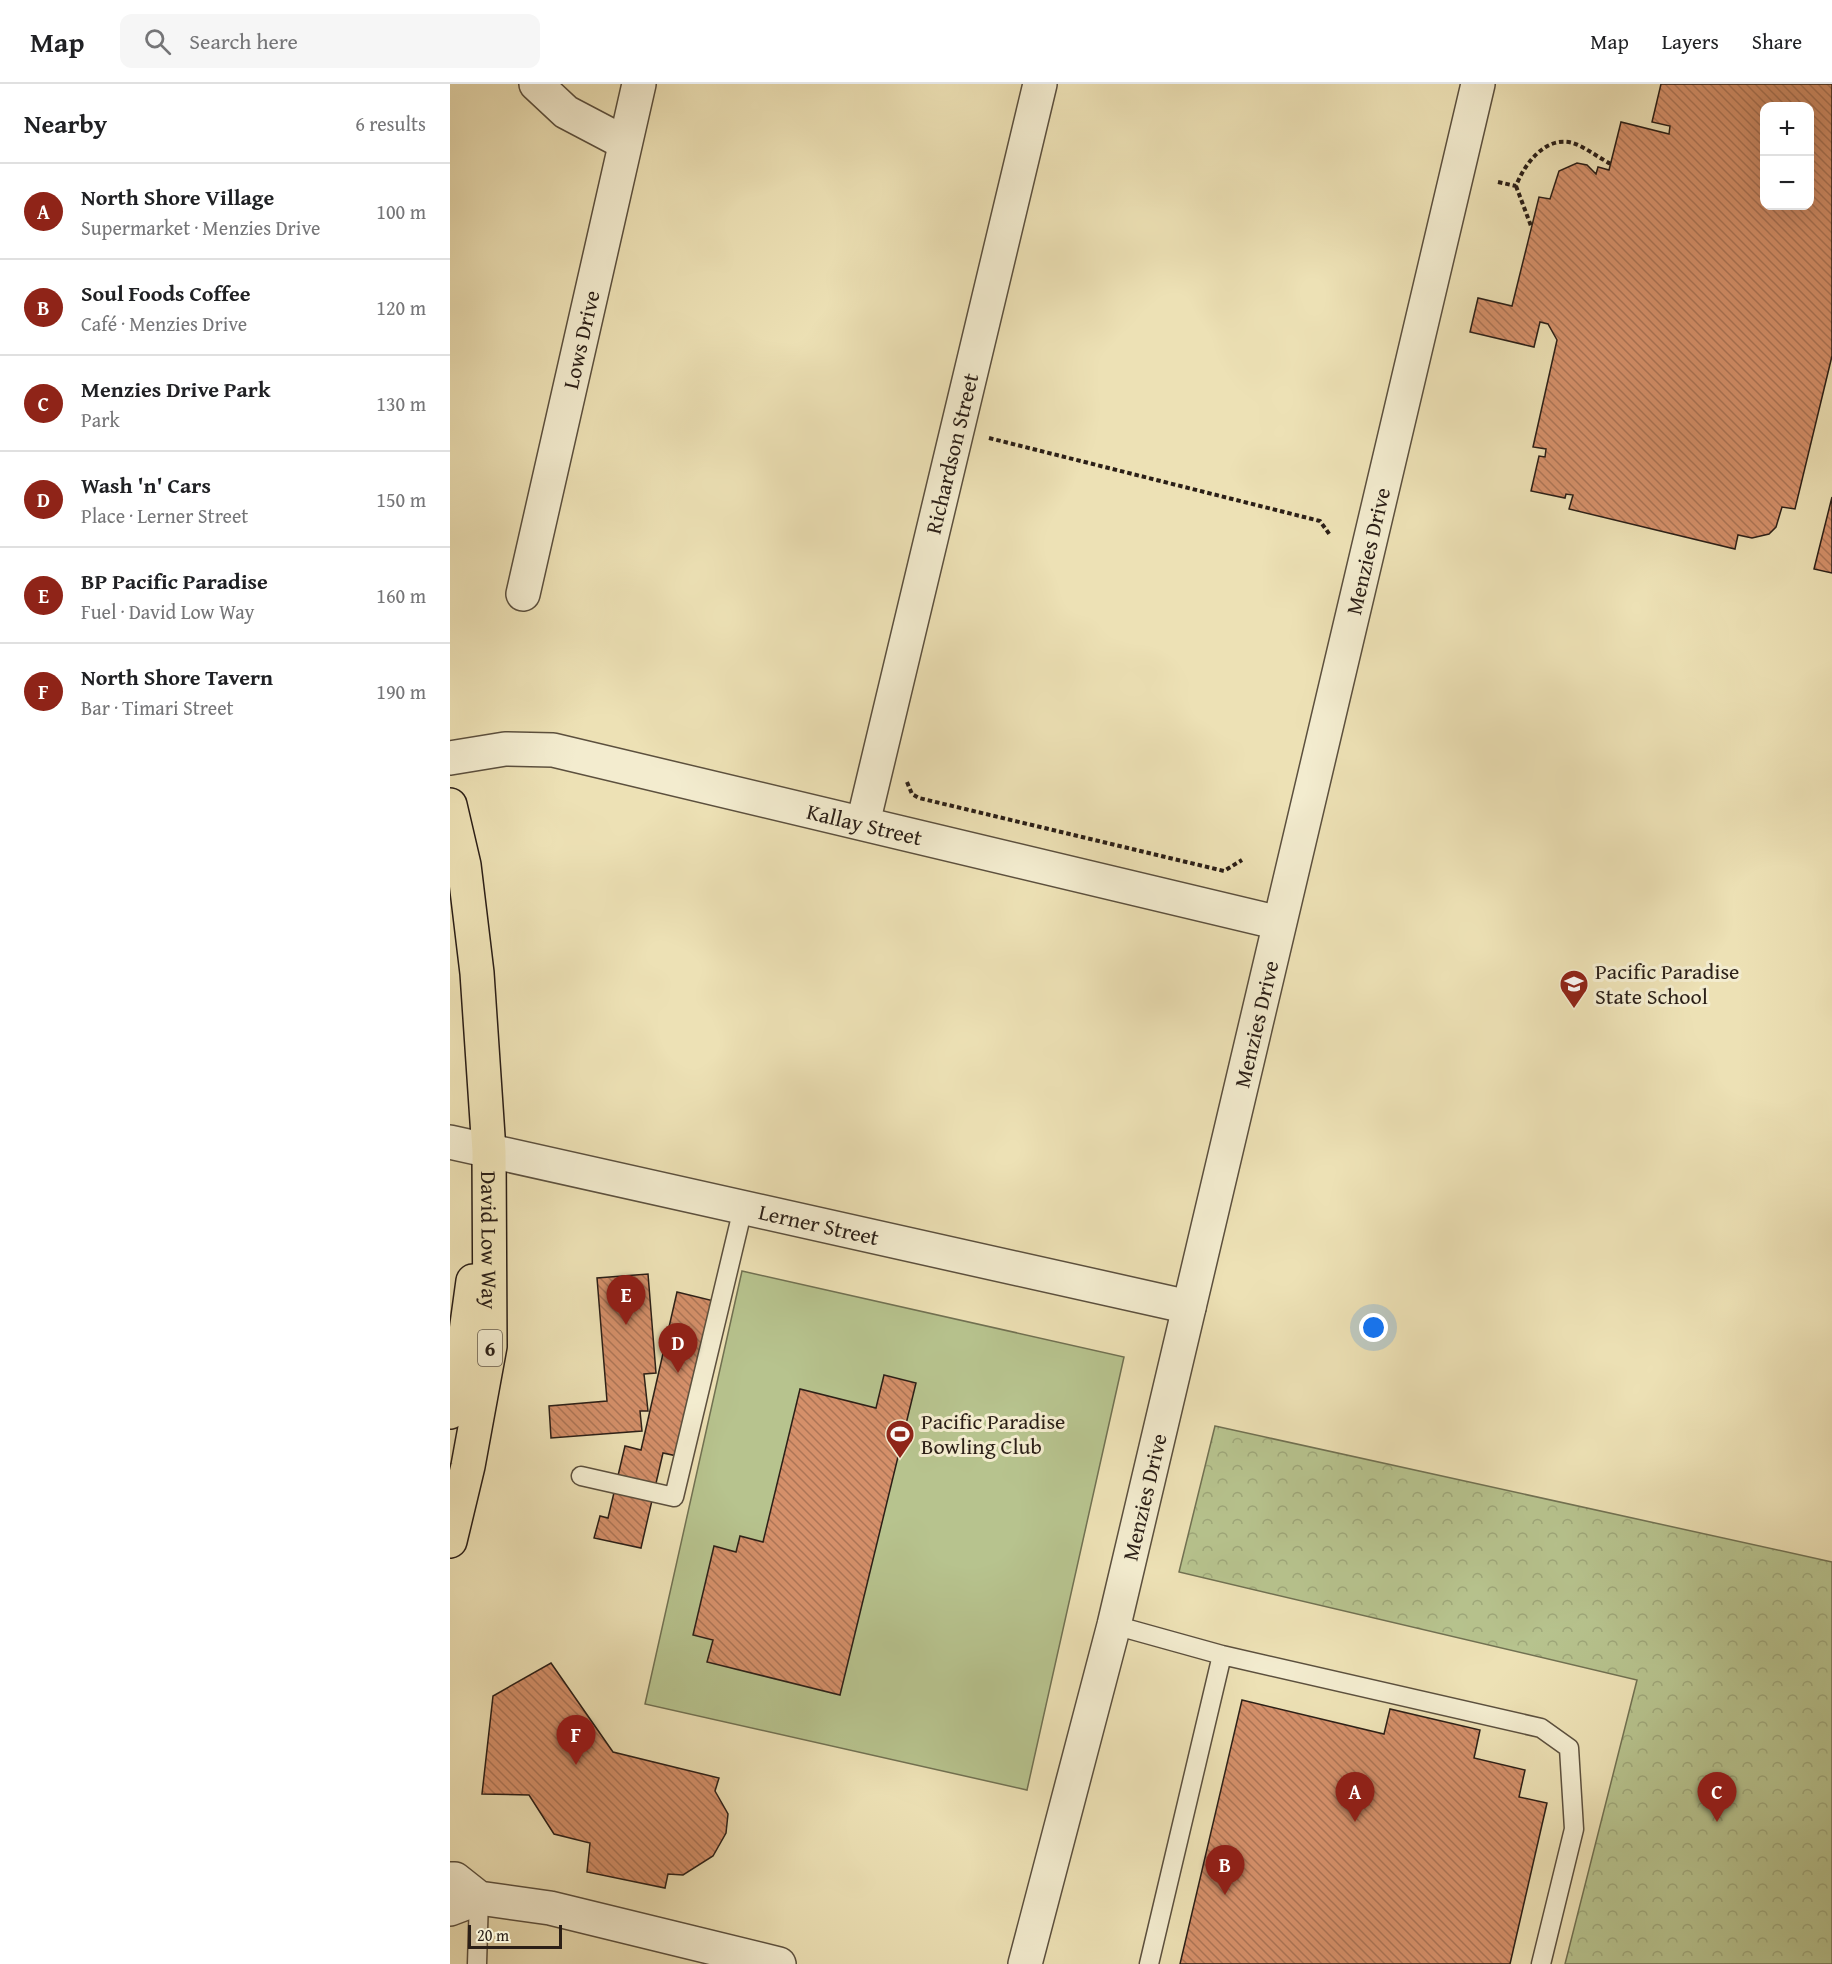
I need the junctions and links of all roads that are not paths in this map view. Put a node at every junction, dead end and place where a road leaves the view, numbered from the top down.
1 (536, 84) edge
2 (639, 84) edge
3 (1040, 84) edge
4 (1478, 84) edge
5 (625, 143) junction
6 (523, 594) dead end
7 (450, 758) edge
8 (450, 805) edge
9 (863, 823) junction
10 (1279, 923) junction
11 (450, 1142) edge
12 (489, 1151) junction
13 (743, 1208) junction
14 (1189, 1307) junction
15 (450, 1412) edge
16 (581, 1476) dead end
17 (450, 1541) edge
18 (1114, 1625) junction
19 (1222, 1655) junction
20 (450, 1879) edge
21 (465, 1904) edge
22 (477, 1964) edge
23 (779, 1964) edge
24 (1025, 1964) edge
25 (1149, 1964) edge
26 (1541, 1964) edge

1 - 5 street
2 - 5 street, Lows Drive
3 - 9 street, Richardson Street
4 - 10 street, Menzies Drive
5 - 6 street, Lows Drive
7 - 9 street, Kallay Street
8 - 12 main road, David Low Way / 6
9 - 10 street, Kallay Street
10 - 14 street, Menzies Drive
11 - 12 street, Lerner Street
12 - 13 street, Lerner Street
12 - 15 main road, David Low Way / 6
12 - 17 main road, David Low Way / 6
13 - 14 street, Lerner Street
13 - 16 lane
14 - 18 street, Menzies Drive
18 - 19 lane
18 - 24 street, Menzies Drive
19 - 25 lane
19 - 26 lane
20 - 21 street
21 - 22 lane
21 - 23 street

